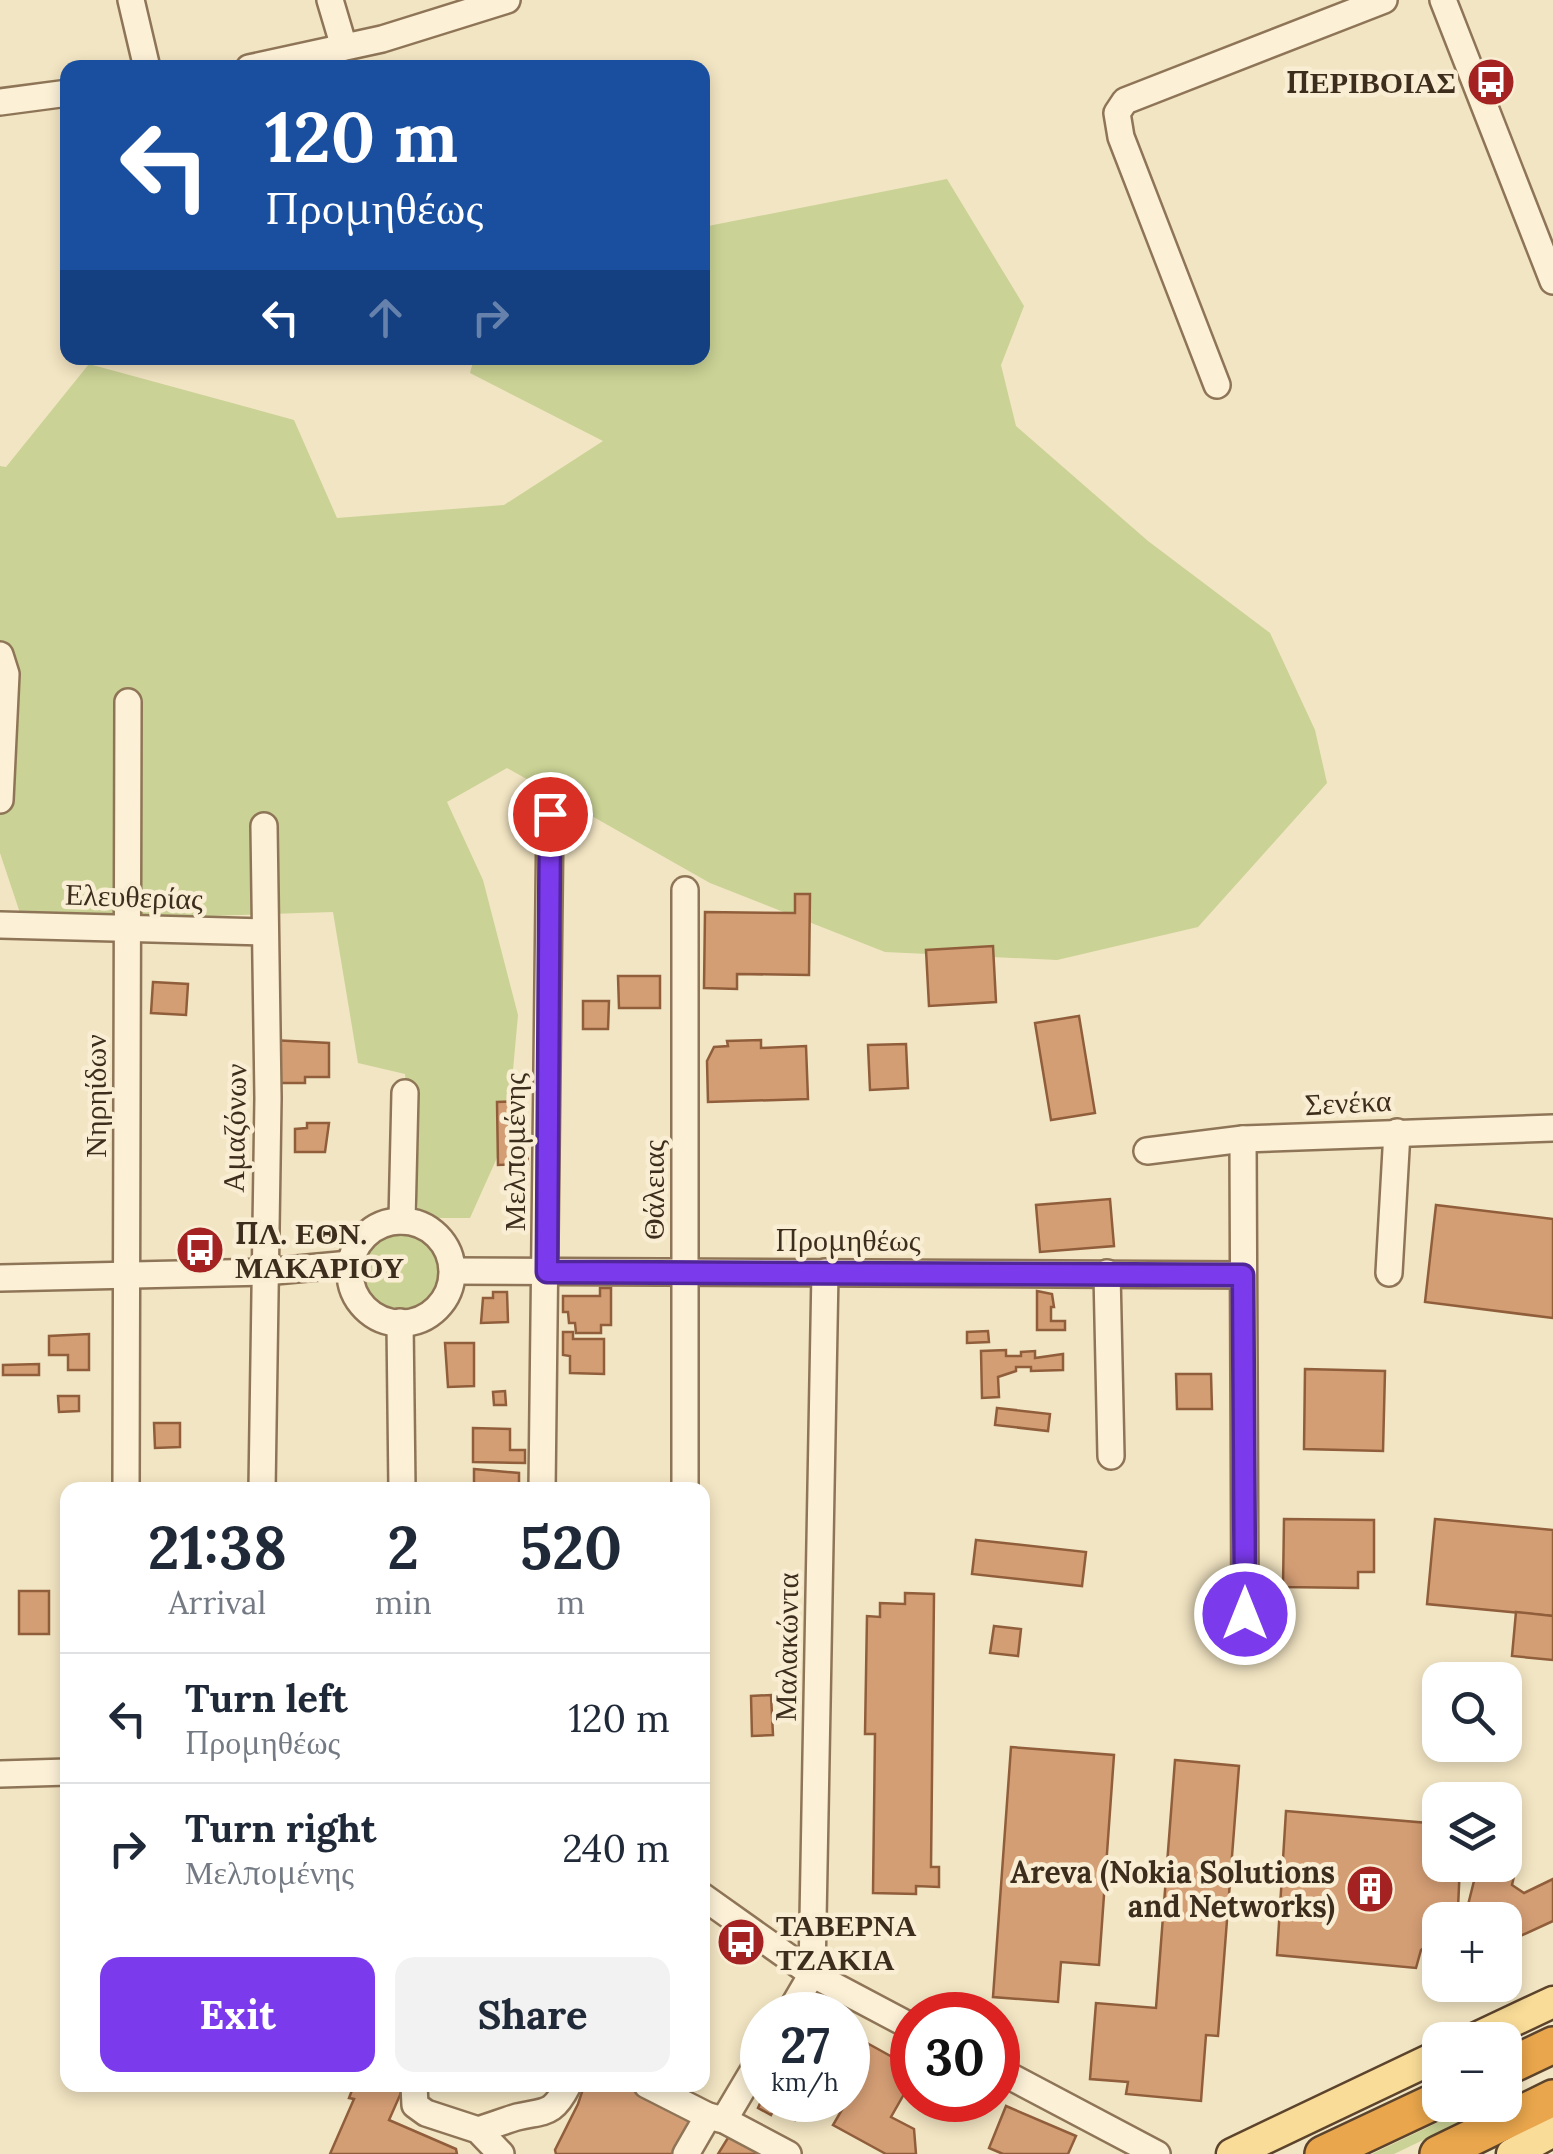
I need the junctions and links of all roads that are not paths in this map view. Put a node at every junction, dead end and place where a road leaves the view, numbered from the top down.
1 (132, 0) edge
2 (330, 0) edge
3 (507, 0) edge
4 (1384, 0) edge
5 (1444, 0) edge
6 (477, 4) edge
7 (344, 47) junction
8 (146, 60) edge
9 (285, 60) edge
10 (60, 93) edge
11 (2, 97) edge
12 (1553, 281) edge
13 (1217, 385) dead end
14 (0, 655) edge
15 (128, 702) dead end
16 (0, 800) edge
17 (550, 814) dead end
18 (264, 826) dead end
19 (685, 890) dead end
20 (0, 925) edge
21 (127, 928) junction
22 (266, 932) junction
23 (406, 1093) dead end
24 (1553, 1128) edge
25 (1397, 1132) junction
26 (1243, 1140) junction
27 (1147, 1151) dead end
28 (402, 1220) junction
29 (350, 1264) junction
30 (453, 1271) junction
31 (264, 1272) junction
32 (547, 1272) junction
33 (684, 1272) junction
34 (825, 1272) junction
35 (1107, 1273) junction
36 (1389, 1274) dead end
37 (1243, 1275) junction
38 (128, 1276) junction
39 (0, 1278) edge
40 (400, 1322) junction
41 (1111, 1456) dead end
42 (126, 1482) edge
43 (262, 1482) edge
44 (402, 1482) edge
45 (542, 1482) edge
46 (685, 1482) edge
47 (1245, 1614) dead end
48 (60, 1772) edge
49 (0, 1774) edge
50 (710, 1902) edge
51 (812, 1974) junction
52 (801, 1992) edge
53 (1553, 2002) edge
54 (890, 2015) edge
55 (1510, 2022) edge
56 (1553, 2045) edge
57 (1522, 2060) edge
58 (1422, 2064) edge
59 (1020, 2082) edge
60 (740, 2086) edge
61 (414, 2092) edge
62 (564, 2092) edge
63 (662, 2092) edge
64 (1553, 2098) edge
65 (1422, 2107) edge
66 (716, 2118) junction
67 (478, 2130) junction
68 (1553, 2131) edge
69 (501, 2154) edge
70 (686, 2154) edge
71 (788, 2154) edge
72 (1157, 2154) edge
73 (1232, 2154) edge
74 (1323, 2154) edge
75 (1438, 2154) edge
76 (1512, 2154) edge

1 - 8 street
2 - 7 street
3 - 6 street
4 - 13 street
5 - 12 street
6 - 7 street
7 - 9 street
10 - 11 street
14 - 16 street
15 - 21 street, Νηρηίδων
17 - 32 street, Μελπομένης
18 - 22 street, Αμαζόνων
19 - 33 street, Θάλειας
20 - 21 street, Ελευθερίας
21 - 22 street, Ελευθερίας
21 - 38 street, Νηρηίδων
22 - 31 street, Αμαζόνων
23 - 28 street
24 - 25 street, Σενέκα
25 - 26 street, Σενέκα
25 - 36 street
26 - 27 street, Σενέκα
26 - 37 street
28 - 29 street
28 - 30 street
29 - 31 street
29 - 40 street
30 - 32 street, Προμηθέως
30 - 40 street
31 - 38 street
31 - 43 street, Αμαζόνων
32 - 33 street, Προμηθέως
32 - 45 street, Μελπομένης
33 - 34 street, Προμηθέως
33 - 46 street, Θάλειας
34 - 35 street, Προμηθέως
34 - 51 street, Μαλακώντα
35 - 37 street, Προμηθέως
35 - 41 street
37 - 47 street
38 - 39 street
38 - 42 street, Νηρηίδων
40 - 44 street
48 - 49 street
50 - 51 street
51 - 52 street, Μαλακώντα
51 - 54 street
53 - 55 main road
56 - 57 highway
58 - 73 main road
59 - 72 street
60 - 66 street
61 - 67 street
62 - 67 street
63 - 66 street
64 - 75 highway
65 - 74 highway
66 - 70 street
66 - 71 street
67 - 69 street
68 - 76 main road

